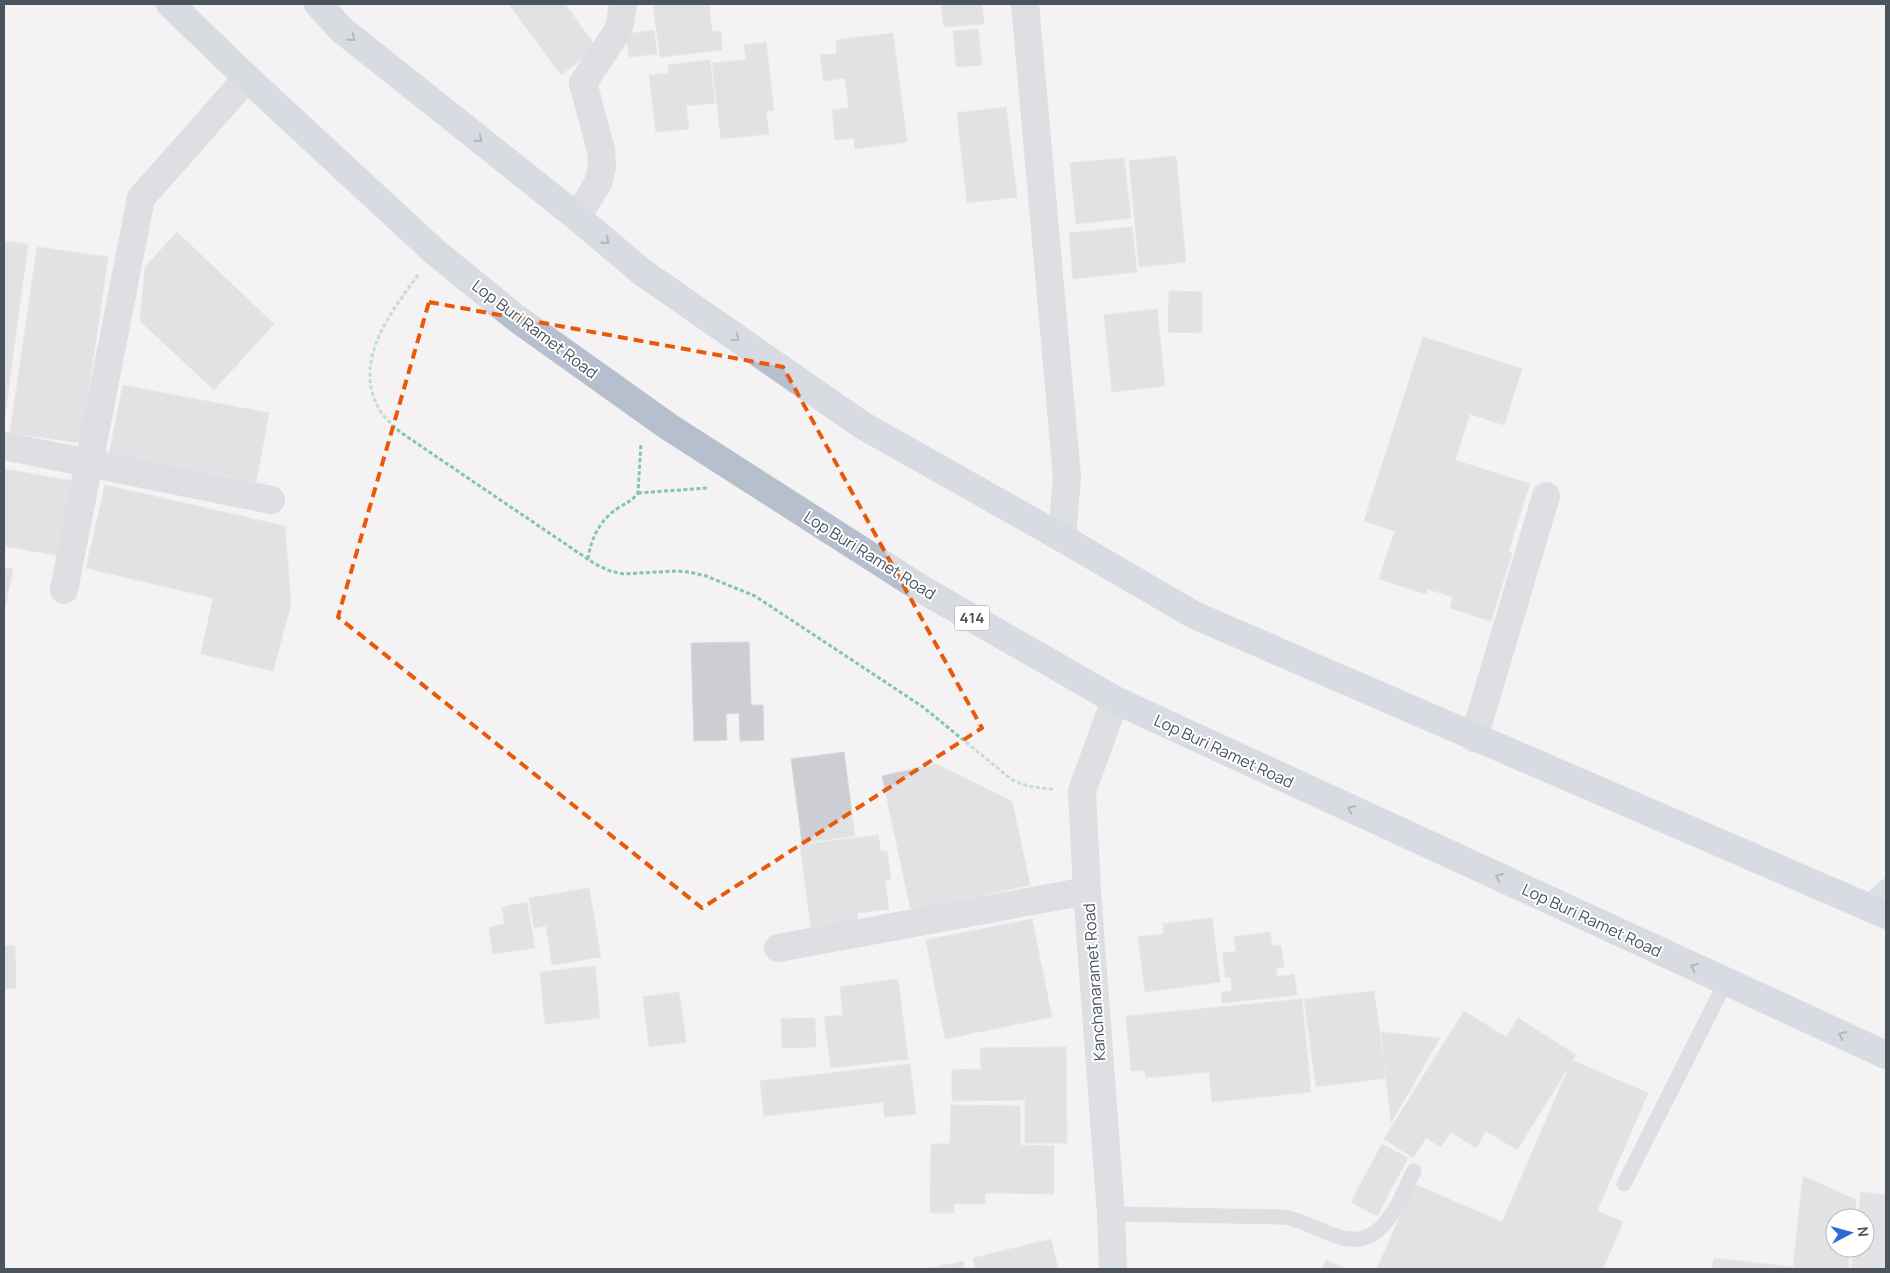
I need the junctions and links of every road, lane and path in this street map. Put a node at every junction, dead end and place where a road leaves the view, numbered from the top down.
1 (170, 4) edge
2 (318, 4) edge
3 (623, 4) edge
4 (1025, 4) edge
5 (246, 78) junction
6 (577, 217) junction
7 (435, 252) junction
8 (642, 408) junction
9 (4, 446) edge
10 (88, 463) junction
11 (752, 480) junction
12 (638, 494) junction
13 (1546, 496) dead end
14 (271, 500) dead end
15 (1062, 538) junction
16 (588, 559) junction
17 (64, 590) dead end
18 (1114, 700) junction
19 (1474, 738) junction
20 (1082, 791) junction
21 (1886, 886) edge
22 (1087, 891) junction
23 (1875, 911) edge
24 (778, 948) dead end
25 (1726, 982) junction
26 (1886, 1055) edge
27 (1414, 1171) dead end
28 (1624, 1184) dead end
29 (1111, 1214) junction
30 (1113, 1269) edge

1 - 5 main road, Lop Buri Ramet Road / 414
2 -> 6 main road
3 - 6 street
4 - 15 street
5 - 7 main road, Lop Buri Ramet Road / 414
5 - 10 street
6 -> 15 main road
7 - 8 main road, Lop Buri Ramet Road / 414
7 - 16 path
8 - 11 main road, Lop Buri Ramet Road / 414
8 - 12 path
9 - 10 street
10 - 14 street
10 - 17 street
11 - 12 path
11 - 18 main road, Lop Buri Ramet Road / 414
12 - 16 path
13 - 19 street
15 - 19 main road
16 - 20 path
18 - 20 street, Kanchanaramet Road
25 -> 18 main road, Lop Buri Ramet Road / 414
19 - 23 main road
20 - 22 street, Kanchanaramet Road
21 - 23 lane
22 - 24 street
22 - 29 street, Kanchanaramet Road
26 -> 25 main road, Lop Buri Ramet Road / 414
25 - 28 lane
27 - 29 lane
29 - 30 street, Kanchanaramet Road

